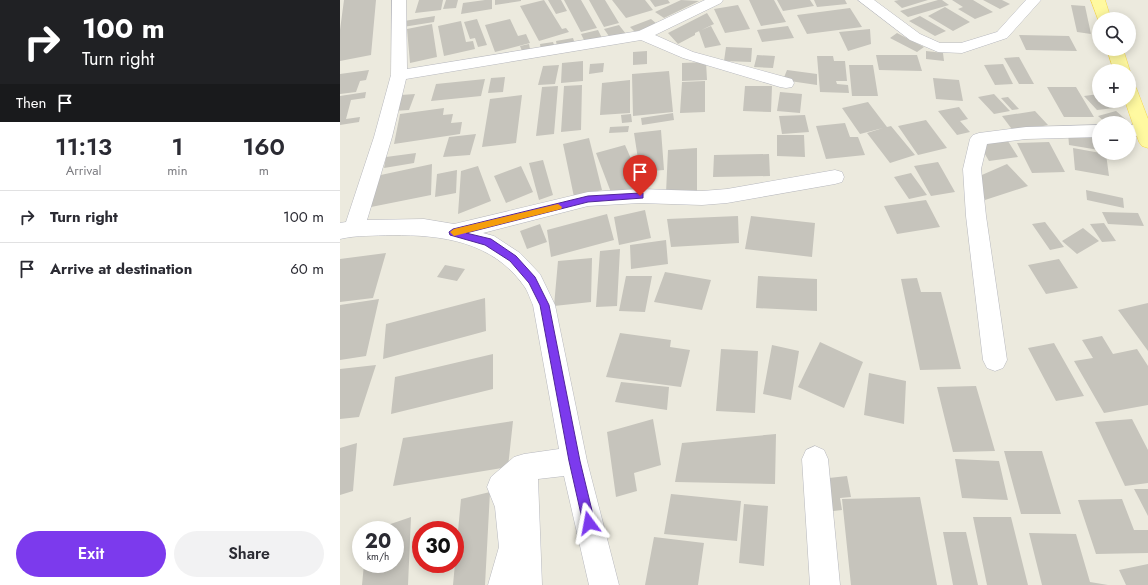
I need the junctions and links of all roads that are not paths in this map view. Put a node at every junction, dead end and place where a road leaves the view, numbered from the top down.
1 (399, 0) edge
2 (716, 0) edge
3 (865, 0) edge
4 (1034, 0) edge
5 (1098, 0) edge
6 (1102, 12) edge
7 (643, 35) junction
8 (398, 75) junction
9 (786, 83) dead end
10 (1134, 108) edge
11 (1092, 131) edge
12 (1140, 134) edge
13 (835, 177) dead end
14 (347, 229) edge
15 (453, 232) junction
16 (995, 360) dead end
17 (815, 459) dead end
18 (574, 461) junction
19 (524, 467) junction
20 (503, 585) edge
21 (527, 585) edge
22 (604, 585) edge
23 (825, 585) edge

1 - 8 street
2 - 7 street
3 - 4 street
5 - 6 main road
7 - 8 street
7 - 9 street
8 - 14 street
10 - 12 main road
11 - 16 street
13 - 15 street
14 - 15 street
15 - 18 street
17 - 23 street
18 - 19 street
18 - 22 street
19 - 20 street
19 - 21 street

